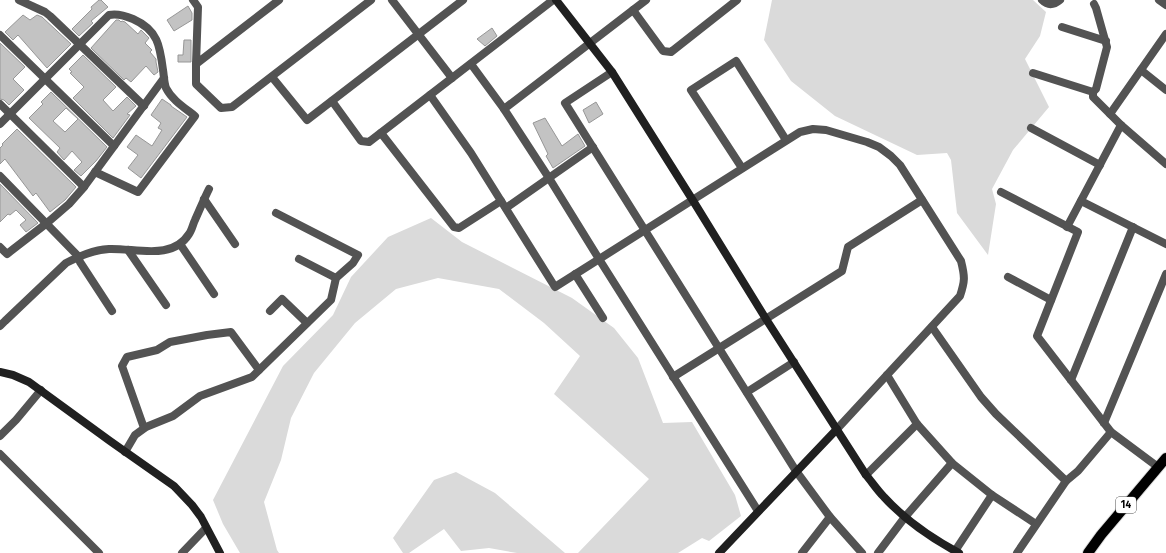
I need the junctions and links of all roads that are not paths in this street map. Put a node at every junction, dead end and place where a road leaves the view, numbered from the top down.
1 (19, 0) edge
2 (193, 0) edge
3 (279, 0) edge
4 (371, 0) edge
5 (392, 0) edge
6 (463, 0) edge
7 (555, 0) edge
8 (646, 0) edge
9 (737, 0) edge
10 (1042, 0) edge
11 (1060, 0) edge
12 (1159, 0) edge
13 (1094, 4) dead end
14 (1166, 5) edge
15 (634, 10) junction
16 (1062, 27) dead end
17 (418, 34) junction
18 (1166, 34) edge
19 (0, 35) edge
20 (1106, 41) junction
21 (590, 43) junction
22 (80, 44) junction
23 (196, 64) junction
24 (471, 64) junction
25 (1141, 70) junction
26 (612, 72) junction
27 (1033, 73) dead end
28 (272, 77) junction
29 (164, 78) junction
30 (452, 78) junction
31 (45, 79) junction
32 (1166, 90) edge
33 (1094, 92) junction
34 (430, 95) junction
35 (332, 101) junction
36 (0, 104) edge
37 (144, 106) junction
38 (504, 109) junction
39 (10, 114) junction
40 (1110, 114) junction
41 (0, 124) edge
42 (1121, 125) junction
43 (1031, 128) dead end
44 (381, 133) junction
45 (786, 140) junction
46 (114, 146) junction
47 (593, 147) junction
48 (1166, 164) edge
49 (1100, 165) junction
50 (742, 168) junction
51 (95, 172) junction
52 (0, 176) edge
53 (550, 178) junction
54 (84, 187) junction
55 (209, 189) dead end
56 (1000, 192) dead end
57 (204, 198) junction
58 (692, 200) junction
59 (922, 200) junction
60 (1081, 201) junction
61 (503, 205) junction
62 (276, 213) dead end
63 (47, 224) junction
64 (1067, 227) junction
65 (1133, 227) junction
66 (645, 230) junction
67 (180, 244) junction
68 (235, 244) dead end
69 (1166, 244) edge
70 (0, 247) edge
71 (128, 250) junction
72 (78, 256) junction
73 (299, 259) dead end
74 (599, 259) junction
75 (575, 274) junction
76 (1166, 274) edge
77 (1008, 277) dead end
78 (336, 278) junction
79 (214, 294) dead end
80 (1051, 300) junction
81 (166, 305) dead end
82 (112, 311) dead end
83 (270, 312) dead end
84 (603, 318) dead end
85 (766, 319) junction
86 (307, 323) junction
87 (0, 326) edge
88 (932, 327) junction
89 (719, 348) junction
90 (794, 362) junction
91 (259, 370) junction
92 (0, 372) edge
93 (887, 375) junction
94 (673, 377) junction
95 (1071, 380) junction
96 (41, 390) junction
97 (747, 392) junction
98 (1104, 423) junction
99 (917, 424) junction
100 (144, 428) junction
101 (837, 429) junction
102 (1111, 432) junction
103 (0, 436) edge
104 (125, 452) junction
105 (0, 454) edge
106 (1166, 458) edge
107 (952, 463) junction
108 (1158, 467) junction
109 (796, 471) junction
110 (866, 475) junction
111 (1066, 481) junction
112 (992, 495) junction
113 (758, 511) junction
114 (830, 517) junction
115 (905, 517) junction
116 (1036, 524) junction
117 (206, 528) junction
118 (953, 551) edge
119 (99, 553) edge
120 (182, 553) edge
121 (220, 553) edge
122 (719, 553) edge
123 (802, 553) edge
124 (862, 553) edge
125 (878, 553) edge
126 (1017, 553) edge
127 (1088, 553) edge

1 - 22 street
2 - 23 street
3 - 23 street
4 - 28 street
5 - 17 street
6 - 17 street
7 - 21 street
7 - 24 street
8 - 15 street
9 - 15 street
10 - 11 street
12 - 14 street
13 - 20 street
15 - 21 street
16 - 20 street
17 - 30 street
17 - 35 street
18 - 25 street
19 - 31 street
20 - 33 street
21 - 26 street
21 - 38 street
22 - 29 street
22 - 31 street
22 - 37 street
23 - 28 street
24 - 30 street
24 - 38 street
25 - 32 street
25 - 40 street
26 - 47 street
26 - 58 street
27 - 33 street
28 - 35 street
29 - 37 street
29 - 51 street
30 - 34 street
31 - 39 street
31 - 46 street
33 - 40 street
34 - 44 street
34 - 61 street
35 - 44 street
36 - 39 street
37 - 46 street
38 - 53 street
39 - 41 street
39 - 54 street
40 - 42 street
42 - 48 street
42 - 49 street
43 - 49 street
44 - 61 street
45 - 50 street
45 - 50 street
45 - 59 street
46 - 51 street
47 - 53 street
47 - 66 street
49 - 60 street
50 - 58 street
51 - 54 street
52 - 63 street
53 - 61 street
53 - 74 street
54 - 63 street
55 - 57 street
56 - 64 street
57 - 67 street
57 - 68 street
58 - 66 street
58 - 85 street
59 - 85 street
59 - 88 street
60 - 64 street
60 - 65 street
61 - 75 street
62 - 78 street
63 - 70 street
63 - 72 street
64 - 80 street
65 - 69 street
65 - 95 street
66 - 74 street
66 - 89 street
67 - 71 street
67 - 79 street
71 - 72 street
71 - 81 street
72 - 82 street
72 - 87 street
73 - 78 street
74 - 75 street
74 - 94 street
75 - 84 street
76 - 98 street
77 - 80 street
78 - 86 street
80 - 95 street
83 - 86 street
85 - 89 street
85 - 90 street
86 - 91 street
88 - 93 street
88 - 111 street
89 - 94 street
89 - 97 street
90 - 97 street
90 - 101 street
91 - 100 street
91 - 100 street
92 - 96 street
93 - 99 street
93 - 101 street
94 - 113 street
95 - 98 street
96 - 103 street
96 - 104 street
97 - 109 street
98 - 102 street
99 - 107 street
99 - 110 street
100 - 104 street
101 - 109 street
101 - 110 street
102 - 108 street
102 - 111 street
104 - 117 street
105 - 119 street
106 - 108 main road, 14
107 - 112 street
107 - 115 street
108 - 127 main road, 14
109 - 113 street
109 - 114 street
110 - 115 street
111 - 116 street
112 - 116 street
112 - 118 street
113 - 122 street
114 - 123 street
114 - 124 street
115 - 118 street
115 - 125 street
116 - 126 street
117 - 120 street
117 - 121 street

